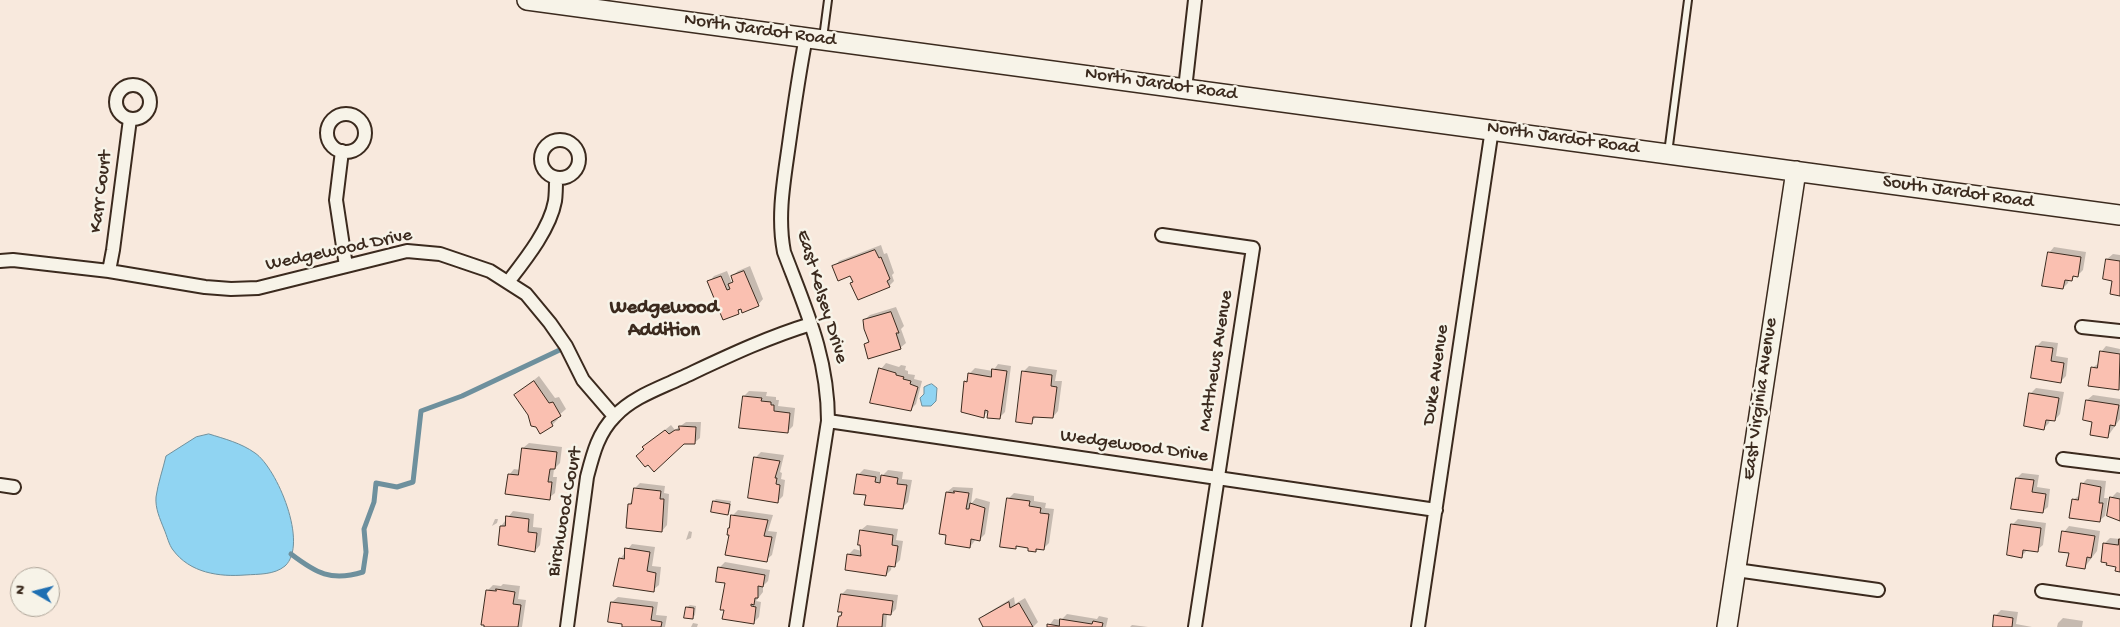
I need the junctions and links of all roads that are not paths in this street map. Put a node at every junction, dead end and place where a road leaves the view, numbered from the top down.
1 (527, 0) edge
2 (828, 0) edge
3 (1195, 0) edge
4 (1688, 0) edge
5 (814, 38) junction
6 (1185, 89) junction
7 (130, 119) dead end
8 (1492, 129) junction
9 (342, 152) dead end
10 (1668, 154) junction
11 (1796, 171) junction
12 (556, 178) dead end
13 (2120, 215) edge
14 (1162, 234) dead end
15 (0, 261) edge
16 (346, 266) junction
17 (109, 271) junction
18 (508, 282) junction
19 (811, 324) junction
20 (2082, 327) dead end
21 (2120, 331) edge
22 (614, 416) junction
23 (828, 421) junction
24 (2063, 459) dead end
25 (2120, 466) edge
26 (1217, 478) junction
27 (0, 485) edge
28 (14, 487) dead end
29 (1436, 510) junction
30 (1736, 570) junction
31 (1878, 590) dead end
32 (2042, 591) dead end
33 (2120, 602) edge
34 (567, 627) edge
35 (796, 627) edge
36 (1195, 627) edge
37 (1418, 627) edge
38 (1727, 627) edge

1 - 5 main road, North Jardot Road
2 - 5 lane
3 - 6 street
4 - 10 lane
5 - 6 main road, North Jardot Road
5 - 19 street, East Kelsey Drive
6 - 8 main road, North Jardot Road
7 - 17 street, Karr Court
8 - 10 main road, North Jardot Road
8 - 29 street, Duke Avenue
9 - 16 street
10 - 11 main road, North Jardot Road
11 - 13 main road, South Jardot Road
11 - 30 main road, East Virginia Avenue
12 - 18 street
14 - 26 street, Matthews Avenue
15 - 17 street, Wedgewood Drive
16 - 17 street, Wedgewood Drive
16 - 18 street, Wedgewood Drive
18 - 22 street, Wedgewood Drive
19 - 22 street, Birchwood Court
19 - 23 street, East Kelsey Drive
20 - 21 street
22 - 34 street, Birchwood Court
23 - 26 street, Wedgewood Drive
23 - 35 street, East Kelsey Drive
24 - 25 street
26 - 29 street, Wedgewood Drive
26 - 36 street, Matthews Avenue
27 - 28 street
29 - 37 street, Duke Avenue
30 - 31 street
30 - 38 main road, East Virginia Avenue
32 - 33 street

